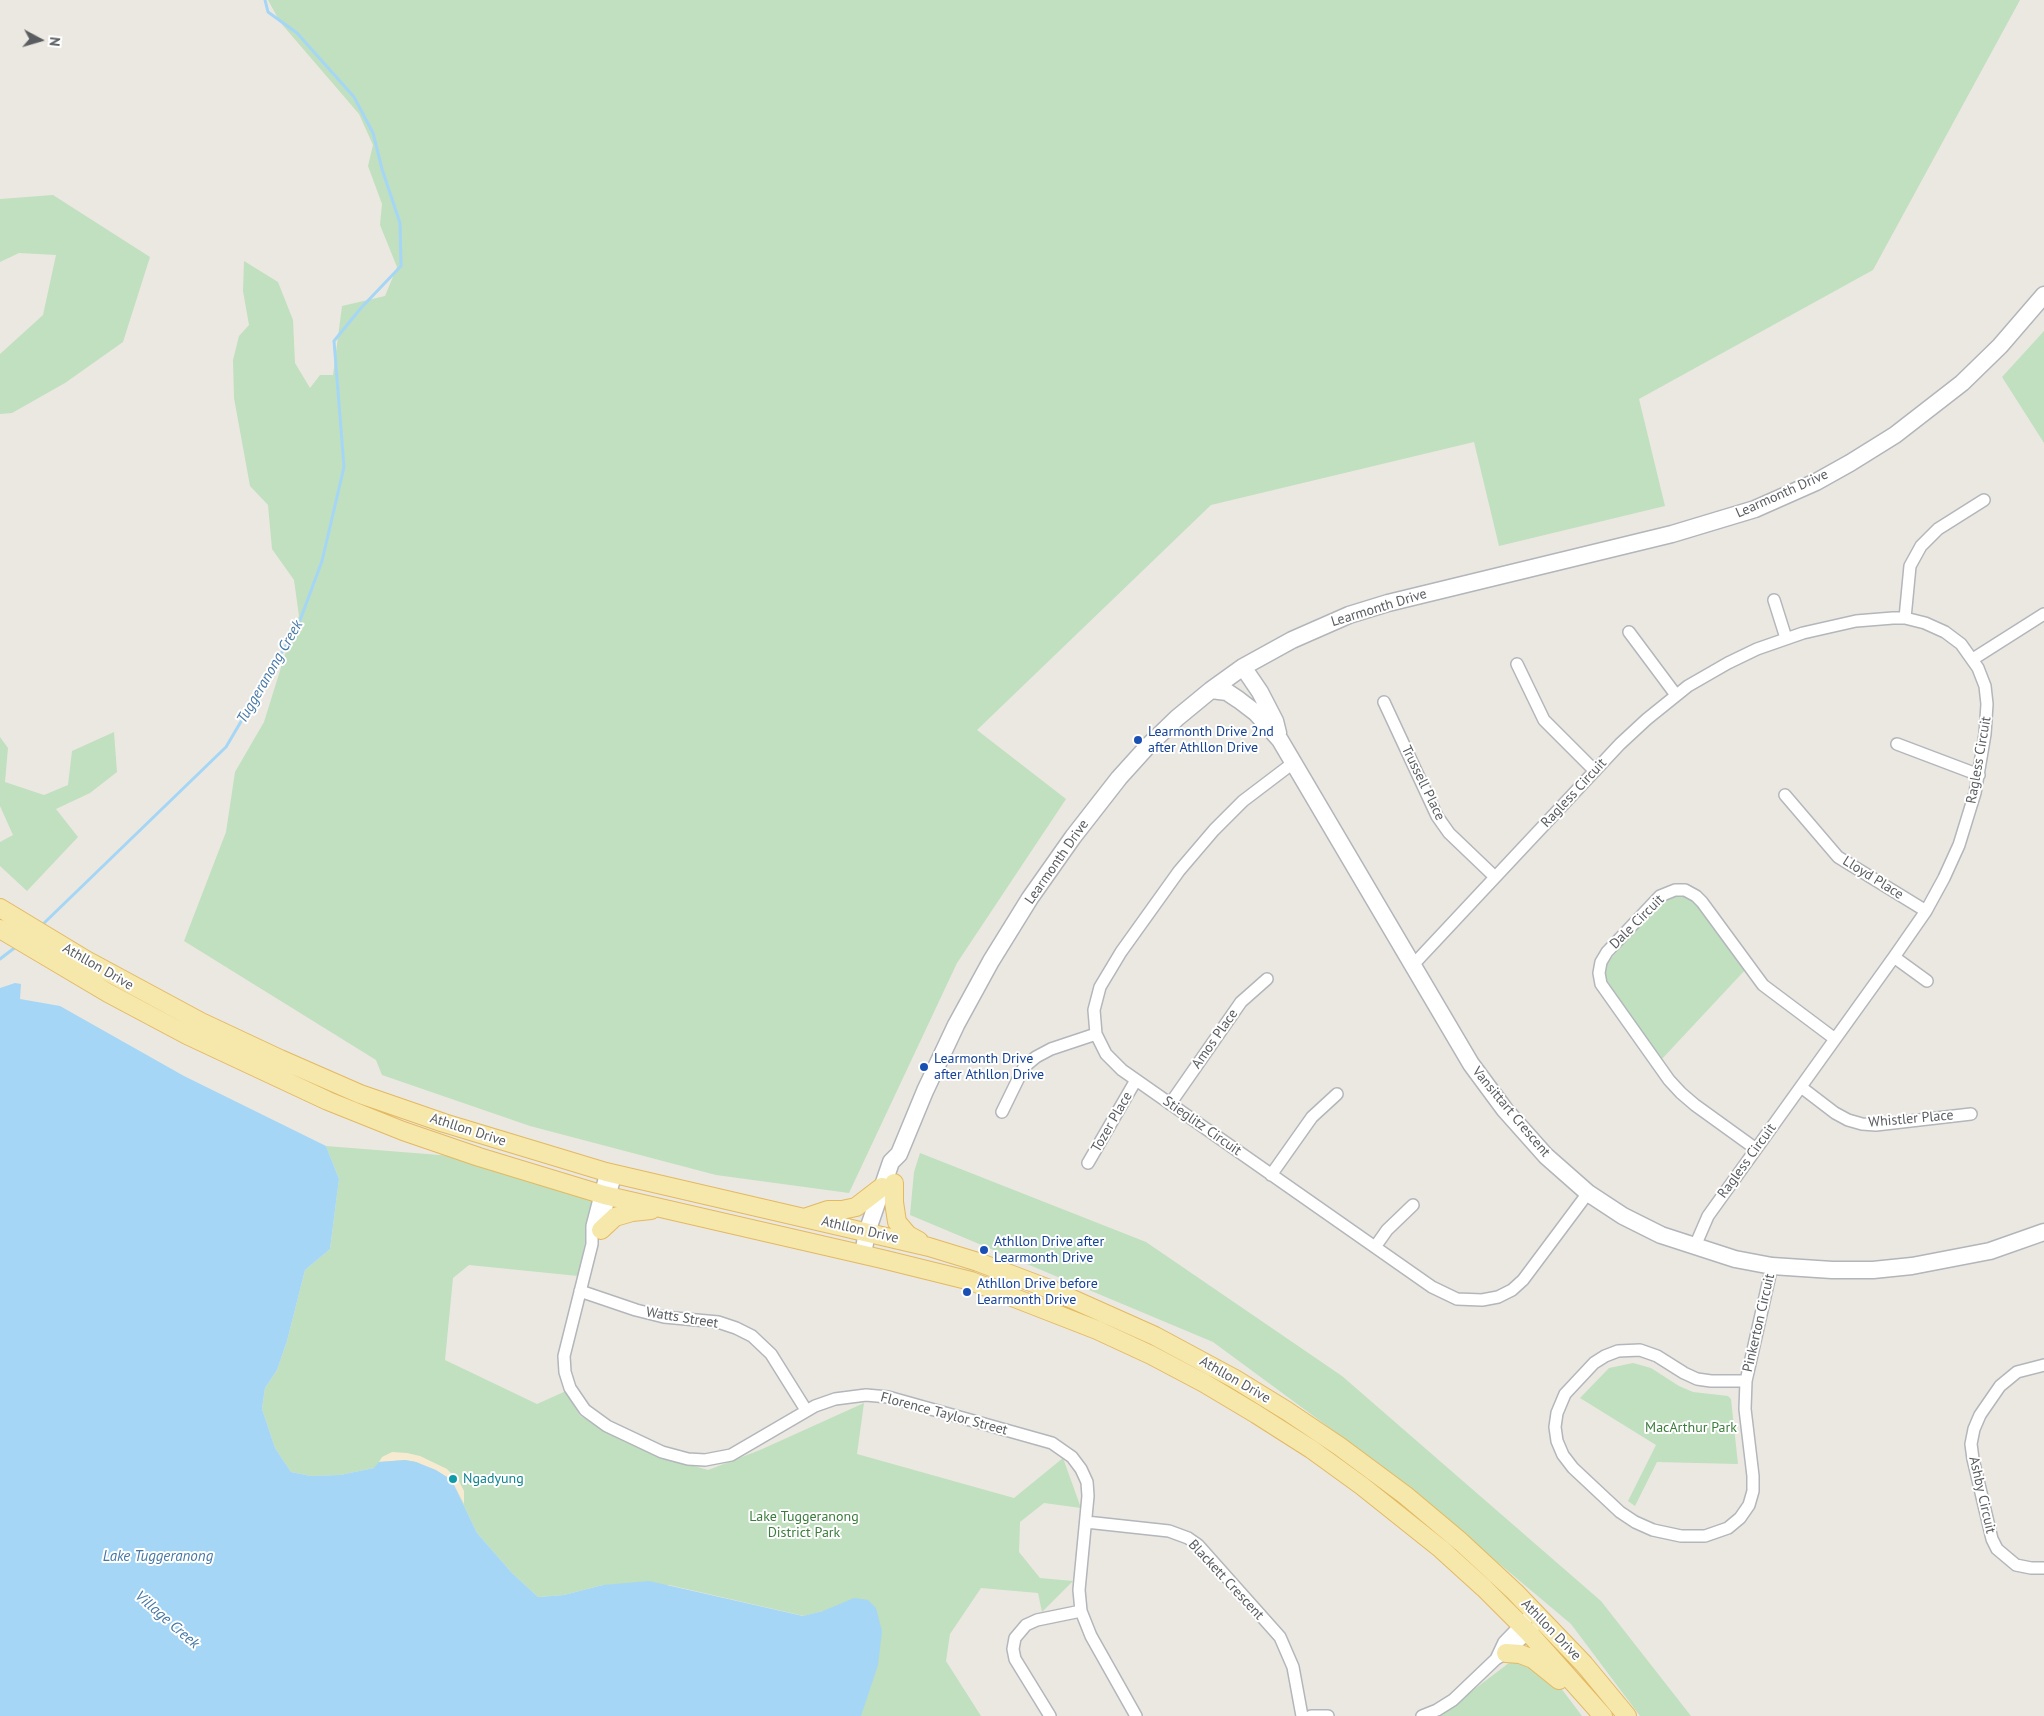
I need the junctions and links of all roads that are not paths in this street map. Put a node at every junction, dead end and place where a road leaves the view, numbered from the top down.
1 (2044, 295) edge
2 (1984, 500) dead end
3 (1774, 600) dead end
4 (2044, 614) edge
5 (1904, 618) junction
6 (1629, 632) dead end
7 (1786, 638) junction
8 (1269, 654) junction
9 (1973, 659) junction
10 (1517, 664) dead end
11 (1243, 667) junction
12 (1211, 690) junction
13 (1260, 692) junction
14 (1676, 695) junction
15 (1384, 702) dead end
16 (1280, 740) junction
17 (1897, 744) dead end
18 (1292, 763) junction
19 (1595, 771) junction
20 (1979, 775) junction
21 (1785, 795) dead end
22 (1495, 877) junction
23 (0, 908) edge
24 (1926, 911) junction
25 (0, 929) edge
26 (1894, 958) junction
27 (1412, 966) junction
28 (1267, 979) dead end
29 (1927, 981) dead end
30 (1096, 1034) junction
31 (1835, 1039) junction
32 (1136, 1080) junction
33 (1800, 1087) junction
34 (1337, 1094) dead end
35 (1170, 1104) junction
36 (1002, 1112) dead end
37 (1971, 1114) dead end
38 (1756, 1149) junction
39 (1088, 1163) dead end
40 (611, 1173) junction
41 (1272, 1175) junction
42 (888, 1185) junction
43 (1588, 1193) junction
44 (605, 1195) junction
45 (1413, 1205) dead end
46 (667, 1210) junction
47 (806, 1218) junction
48 (2044, 1232) edge
49 (871, 1233) junction
50 (597, 1237) junction
51 (1695, 1246) junction
52 (929, 1247) junction
53 (1375, 1247) junction
54 (863, 1254) junction
55 (1772, 1266) junction
56 (580, 1291) junction
57 (2044, 1365) edge
58 (1746, 1380) junction
59 (806, 1410) junction
60 (1086, 1522) junction
61 (2044, 1568) edge
62 (1081, 1611) junction
63 (1539, 1616) junction
64 (1525, 1629) junction
65 (1501, 1656) junction
66 (1598, 1710) edge
67 (1050, 1716) edge
68 (1136, 1716) edge
69 (1302, 1716) edge
70 (1311, 1716) edge
71 (1328, 1716) edge
72 (1422, 1716) edge
73 (1627, 1716) edge

1 - 8 street, Learmonth Drive
2 - 5 street
3 - 7 street
4 - 9 street
5 - 7 street, Ragless Circuit
5 - 9 street, Ragless Circuit
6 - 14 street
7 - 14 street, Ragless Circuit
8 - 11 street, Learmonth Drive
8 - 13 street
9 - 20 street, Ragless Circuit
10 - 19 street
11 - 12 street, Learmonth Drive
11 - 13 street, Vansittart Crescent
12 - 16 street, Vansittart Crescent
12 - 42 street, Learmonth Drive
13 - 16 street, Vansittart Crescent
14 - 19 street, Ragless Circuit
15 - 22 street, Trussell Place
16 - 18 street, Vansittart Crescent
17 - 20 street
18 - 27 street, Vansittart Crescent
18 - 30 street, Stieglitz Circuit
19 - 22 street, Ragless Circuit
20 - 24 street, Ragless Circuit
21 - 24 street, Lloyd Place
22 - 27 street, Ragless Circuit
23 - 40 main road, Athllon Drive
24 - 26 street, Ragless Circuit
25 - 44 main road, Athllon Drive
26 - 29 street
26 - 31 street, Ragless Circuit
27 - 43 street, Vansittart Crescent
28 - 35 street, Amos Place
30 - 32 street, Stieglitz Circuit
30 - 36 street
31 - 33 street, Ragless Circuit
31 - 38 street, Dale Circuit
32 - 35 street, Stieglitz Circuit
32 - 39 street, Tozer Place
33 - 37 street, Whistler Place
33 - 38 street, Ragless Circuit
34 - 41 street
35 - 41 street, Stieglitz Circuit
38 - 51 street, Ragless Circuit
40 - 44 street, Florence Taylor Street
40 - 47 main road, Athllon Drive
41 - 53 street, Stieglitz Circuit
42 - 47 main road
42 - 49 street, Learmonth Drive
42 - 52 main road
43 - 51 street, Vansittart Crescent
43 - 53 street, Stieglitz Circuit
44 - 46 main road, Athllon Drive
44 - 50 street, Florence Taylor Street
44 - 50 street, Florence Taylor Street
45 - 53 street
46 - 50 main road
46 - 54 main road, Athllon Drive
47 - 49 main road, Athllon Drive
48 - 55 street, Vansittart Crescent
49 - 52 main road, Athllon Drive
49 - 54 street, Learmonth Drive
50 - 56 street, Florence Taylor Street
51 - 55 street, Vansittart Crescent
52 - 63 main road, Athllon Drive
54 - 64 main road, Athllon Drive
55 - 58 street, Pinkerton Circuit
56 - 59 street, Watts Street
56 - 59 street, Florence Taylor Street
57 - 61 street, Ashby Circuit
58 - 58 street, Pinkerton Circuit
59 - 60 street, Florence Taylor Street
60 - 62 street, Florence Taylor Street
60 - 69 street, Blackett Crescent
62 - 67 street
62 - 68 street, Florence Taylor Street
63 - 64 street
63 - 73 main road, Athllon Drive
64 - 65 street
64 - 66 main road, Athllon Drive
65 - 66 main road
65 - 72 street
70 - 71 street

